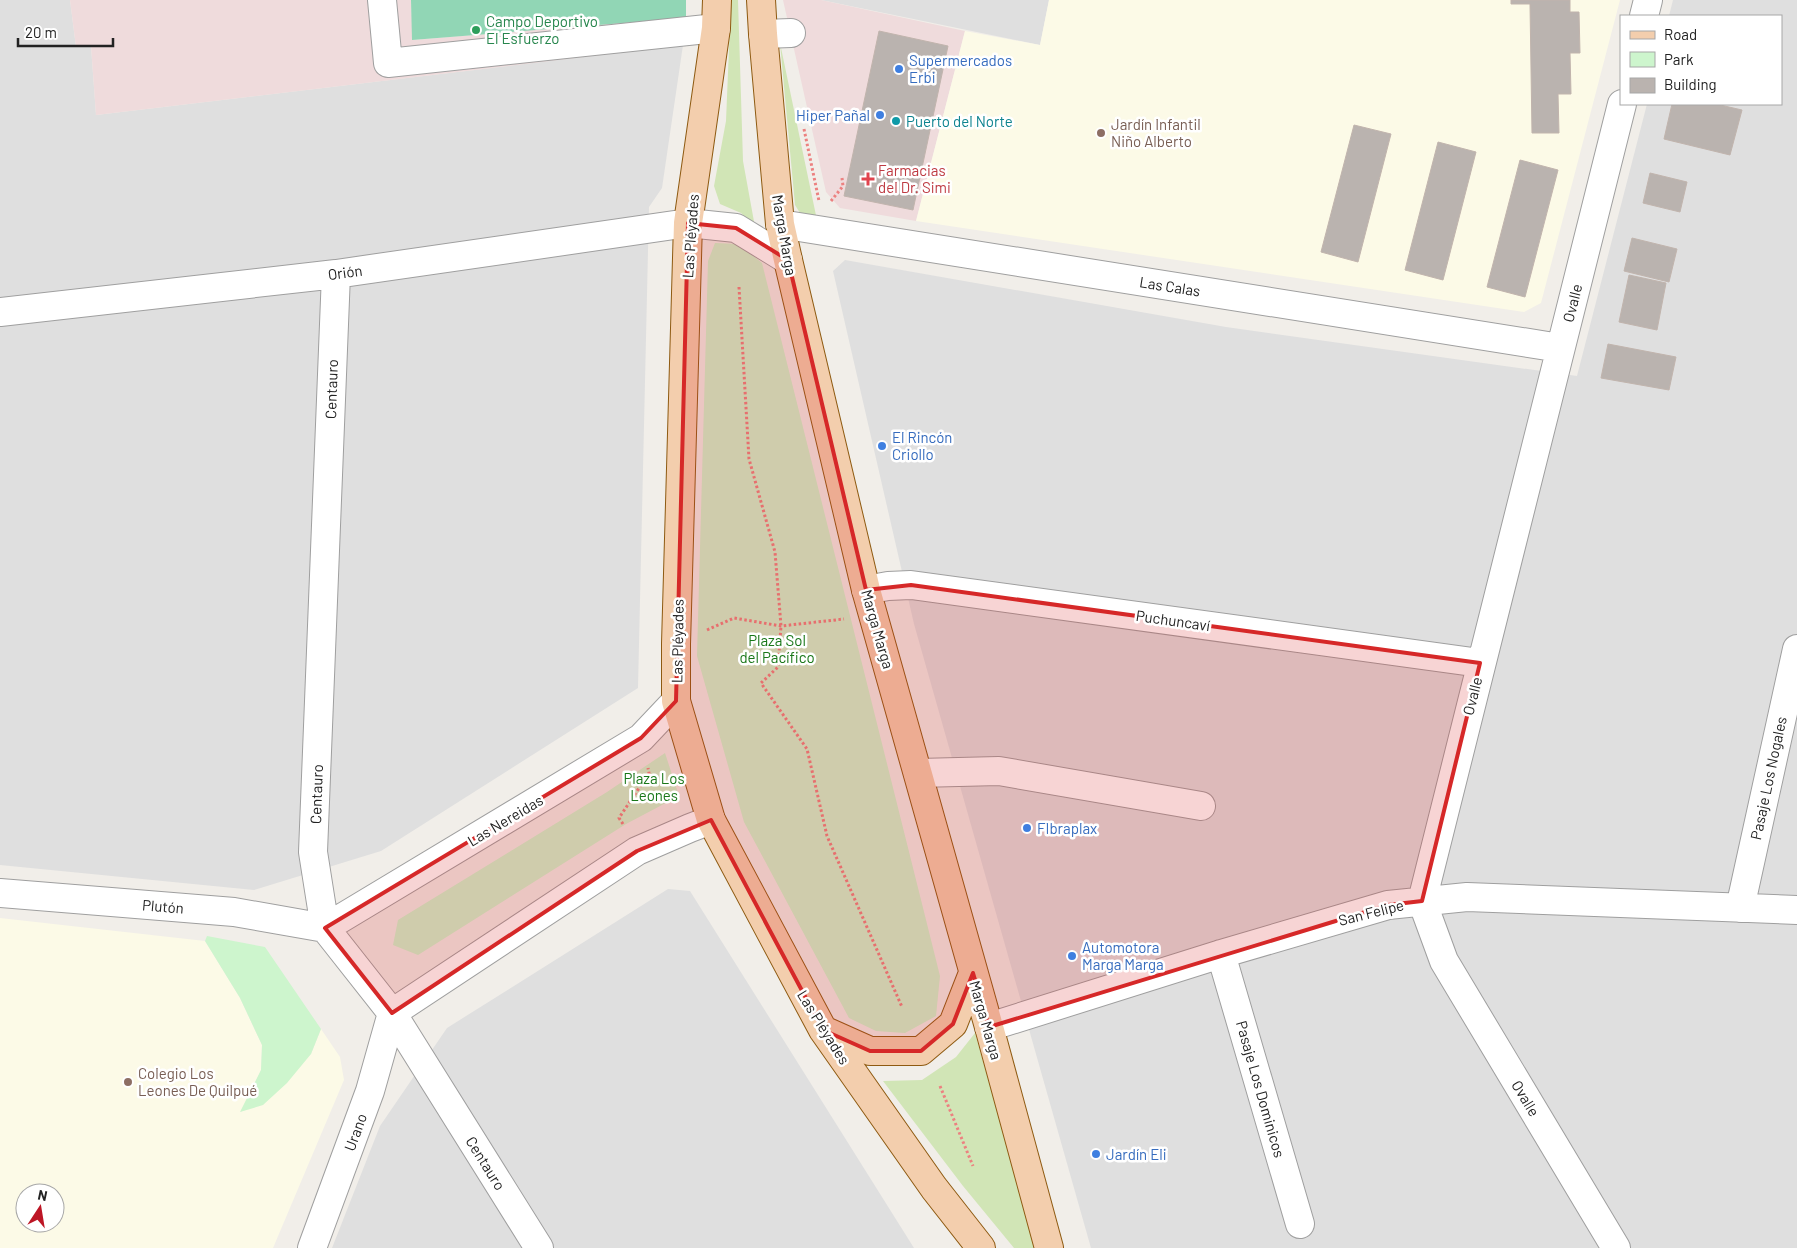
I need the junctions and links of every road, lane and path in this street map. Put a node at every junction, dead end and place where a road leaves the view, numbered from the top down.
1 (382, 0) edge
2 (717, 0) edge
3 (761, 0) edge
4 (1648, 0) edge
5 (1644, 15) edge
6 (716, 28) junction
7 (791, 33) dead end
8 (763, 34) junction
9 (1622, 105) edge
10 (842, 178) dead end
11 (827, 204) dead end
12 (688, 223) junction
13 (780, 224) junction
14 (788, 260) junction
15 (336, 274) junction
16 (739, 286) dead end
17 (0, 312) edge
18 (1560, 348) junction
19 (866, 590) junction
20 (875, 616) junction
21 (780, 626) junction
22 (676, 644) junction
23 (1797, 648) edge
24 (1480, 664) junction
25 (676, 701) junction
26 (641, 738) junction
27 (918, 773) junction
28 (1201, 806) dead end
29 (711, 820) junction
30 (637, 851) junction
31 (0, 893) edge
32 (1422, 901) junction
33 (1740, 908) junction
34 (1797, 910) edge
35 (325, 928) junction
36 (1221, 954) junction
37 (973, 973) junction
38 (902, 1007) dead end
39 (392, 1013) junction
40 (989, 1027) junction
41 (823, 1030) junction
42 (940, 1086) dead end
43 (973, 1166) dead end
44 (1300, 1224) dead end
45 (312, 1248) edge
46 (539, 1248) edge
47 (980, 1248) edge
48 (1049, 1248) edge
49 (1616, 1248) edge

1 - 6 street
2 - 6 main road
3 - 8 main road, Marga Marga
4 - 5 street
6 - 12 main road, Las Pléyades
7 - 8 street
8 - 13 main road, Marga Marga
9 - 18 street, Ovalle
10 - 11 path
12 - 14 street, Orión
12 - 15 street, Orión
12 - 22 main road, Las Pléyades
13 - 14 main road, Marga Marga
13 - 18 street, Las Calas
14 - 19 main road, Marga Marga
15 - 17 street, Orión
15 - 35 street, Centauro
16 - 21 path
18 - 24 street, Ovalle
19 - 20 main road, Marga Marga
19 - 24 street, Puchuncaví
20 - 21 path
20 - 27 main road, Marga Marga
21 - 22 path
21 - 38 path
22 - 25 main road, Las Pléyades
23 - 33 street, Pasaje Los Nogales
24 - 32 street, Ovalle
25 - 26 street, Las Nereidas
25 - 29 main road, Las Pléyades
26 - 30 path
26 - 35 street, Las Nereidas
27 - 28 street
27 - 37 main road, Marga Marga
29 - 30 street
29 - 41 main road, Las Pléyades
30 - 39 street
31 - 35 street, Plutón
32 - 33 street, San Felipe
32 - 36 street, San Felipe
32 - 49 street, Ovalle
33 - 34 street, San Felipe
35 - 39 street, Centauro
36 - 40 street, San Felipe
36 - 44 street, Pasaje Los Dominicos
37 - 40 main road, Marga Marga
37 - 41 main road
39 - 45 street, Urano
39 - 46 street, Centauro
40 - 48 main road, Marga Marga
41 - 47 main road, Las Pléyades
42 - 43 path

